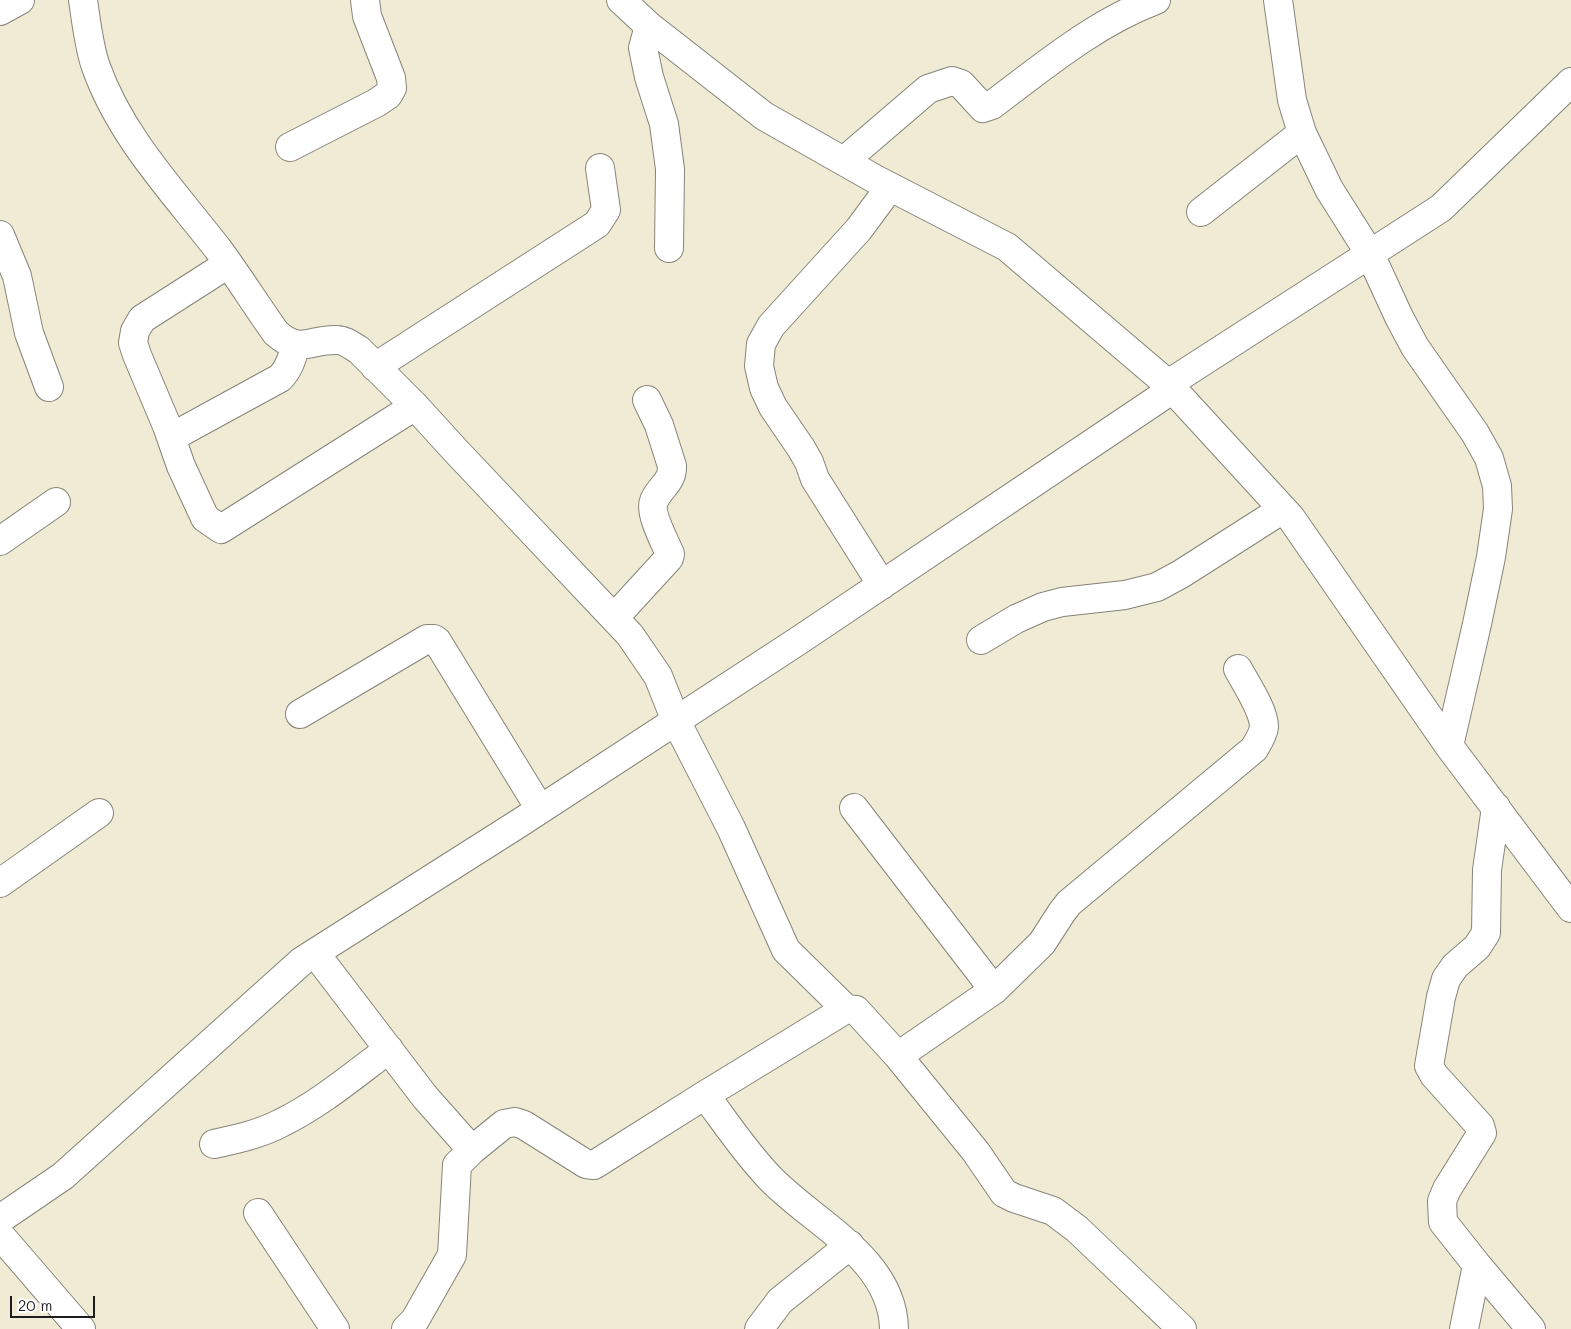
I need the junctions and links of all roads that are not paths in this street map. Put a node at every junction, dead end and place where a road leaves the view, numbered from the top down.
1 (20, 0) edge
2 (83, 0) edge
3 (365, 0) edge
4 (621, 0) edge
5 (1156, 0) edge
6 (1278, 0) edge
7 (0, 11) edge
8 (649, 26) junction
9 (1571, 82) edge
10 (1302, 132) junction
11 (290, 147) dead end
12 (844, 161) junction
13 (600, 168) dead end
14 (890, 187) junction
15 (1201, 212) dead end
16 (0, 235) edge
17 (669, 248) dead end
18 (1370, 254) junction
19 (228, 264) junction
20 (296, 345) junction
21 (375, 367) junction
22 (49, 387) dead end
23 (1171, 387) junction
24 (647, 400) dead end
25 (415, 406) junction
26 (172, 437) junction
27 (56, 502) dead end
28 (1283, 509) junction
29 (0, 542) edge
30 (882, 585) junction
31 (614, 618) junction
32 (981, 640) dead end
33 (1238, 669) dead end
34 (300, 714) dead end
35 (676, 721) junction
36 (1449, 746) junction
37 (1496, 807) junction
38 (854, 808) dead end
39 (540, 809) junction
40 (99, 813) dead end
41 (0, 883) edge
42 (1571, 908) edge
43 (315, 953) junction
44 (994, 990) junction
45 (846, 1009) junction
46 (389, 1049) junction
47 (898, 1056) junction
48 (705, 1095) junction
49 (214, 1144) dead end
50 (472, 1150) junction
51 (258, 1213) dead end
52 (0, 1220) edge
53 (0, 1235) edge
54 (850, 1245) junction
55 (1477, 1265) junction
56 (81, 1329) edge
57 (334, 1329) edge
58 (406, 1329) edge
59 (759, 1329) edge
60 (894, 1329) edge
61 (1182, 1329) edge
62 (1464, 1329) edge
63 (1531, 1329) edge

1 - 7 street
2 - 19 street
3 - 11 street
4 - 8 street
5 - 12 street
6 - 10 street
8 - 12 street
8 - 17 street
9 - 18 street
10 - 15 street
10 - 18 street
12 - 14 street
13 - 21 street
14 - 23 street
14 - 30 street
16 - 22 street
18 - 23 street
18 - 36 street
19 - 20 street
19 - 26 street
20 - 21 street
20 - 26 street
21 - 25 street
23 - 28 street
23 - 30 street
24 - 31 street
25 - 26 street
25 - 31 street
27 - 29 street
28 - 32 street
28 - 36 street
30 - 35 street
31 - 35 street
33 - 44 street
34 - 39 street
35 - 39 street
35 - 45 street
36 - 37 street
37 - 42 street
37 - 55 street
38 - 44 street
39 - 43 street
40 - 41 street
43 - 46 street
43 - 52 street
44 - 47 street
45 - 47 street
45 - 48 street
46 - 49 street
46 - 50 street
47 - 61 street
48 - 50 street
48 - 54 street
50 - 58 street
51 - 57 street
53 - 56 street
54 - 59 street
54 - 60 street
55 - 62 street
55 - 63 street

